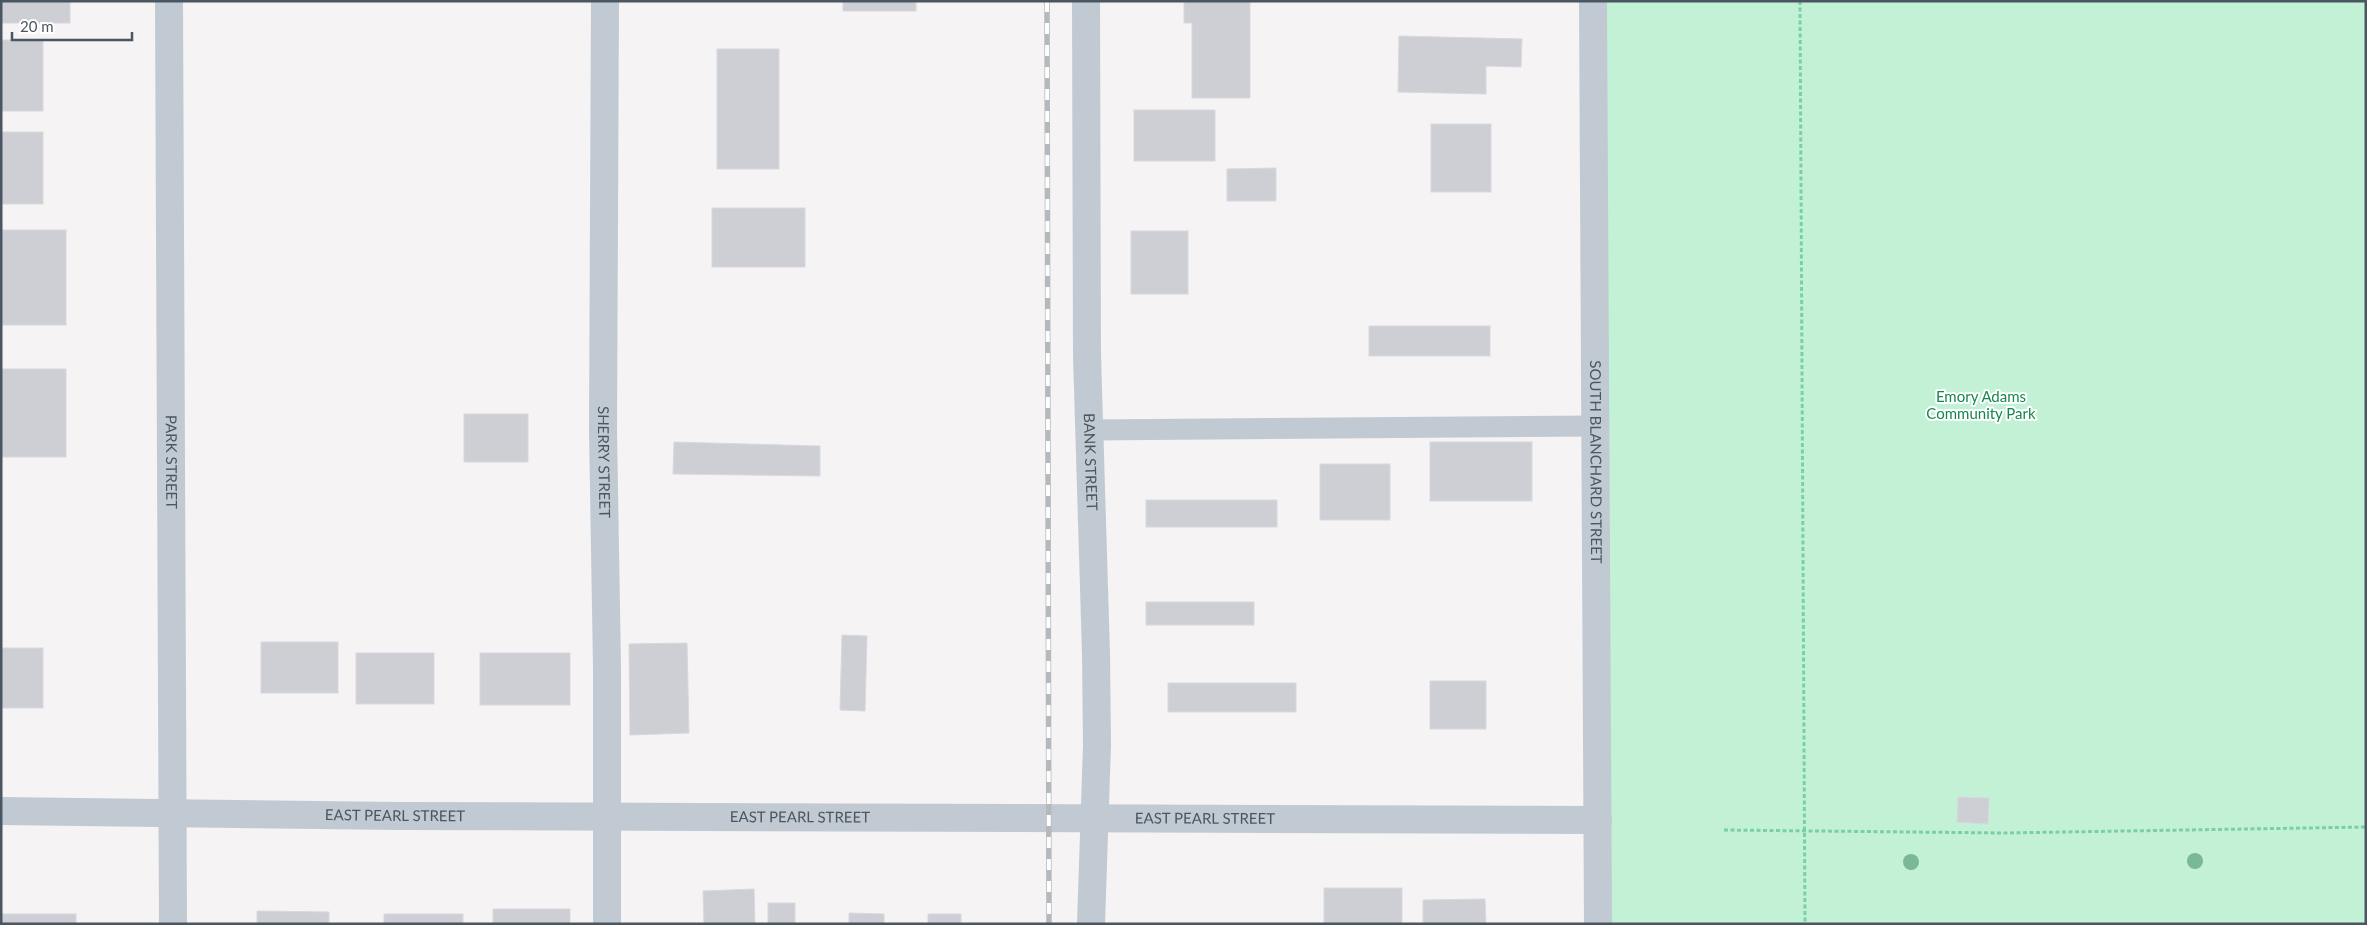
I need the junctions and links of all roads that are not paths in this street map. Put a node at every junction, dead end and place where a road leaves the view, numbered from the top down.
1 (169, 1) edge
2 (605, 1) edge
3 (1086, 1) edge
4 (1593, 1) edge
5 (1596, 426) junction
6 (1089, 430) junction
7 (1, 811) edge
8 (173, 813) junction
9 (606, 815) junction
10 (1094, 818) junction
11 (1598, 820) junction
12 (173, 924) edge
13 (607, 924) edge
14 (1091, 924) edge
15 (1598, 924) edge

1 - 8 street, PARK STREET
2 - 9 street, SHERRY STREET
3 - 6 street, BANK STREET
4 - 5 street, SOUTH BLANCHARD STREET
5 - 6 lane
5 - 11 street, SOUTH BLANCHARD STREET
6 - 10 street, BANK STREET
7 - 8 street, EAST PEARL STREET
8 - 9 street, EAST PEARL STREET
8 - 12 street, PARK STREET
9 - 10 street, EAST PEARL STREET
9 - 13 street, SHERRY STREET
10 - 11 street, EAST PEARL STREET
10 - 14 street, BANK STREET
11 - 15 street, SOUTH BLANCHARD STREET

